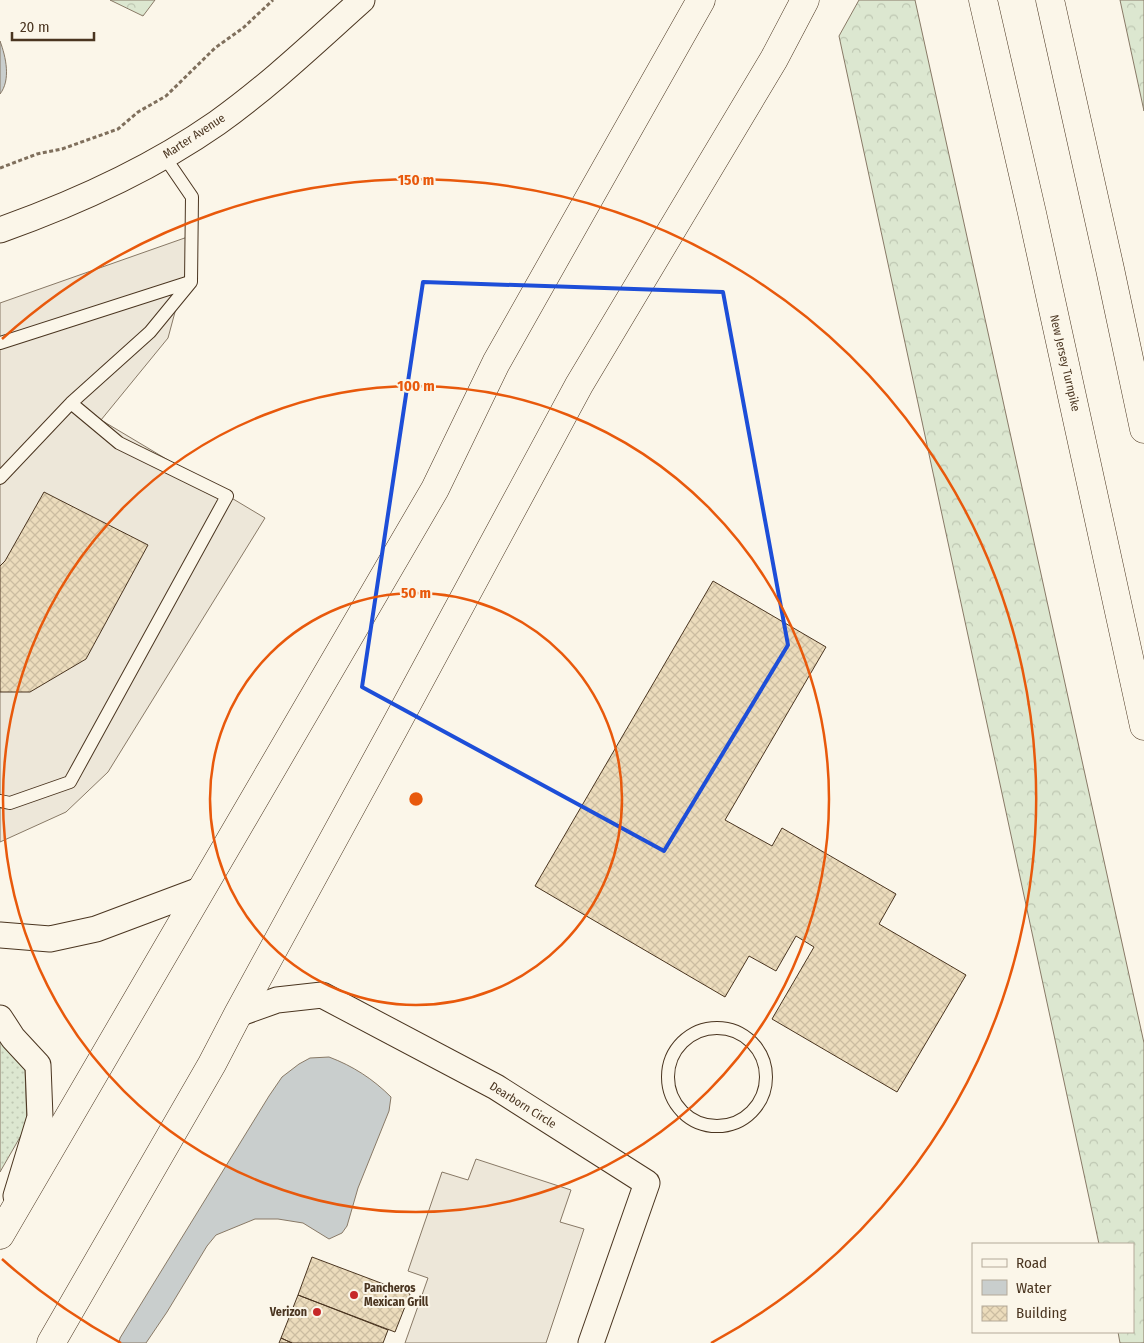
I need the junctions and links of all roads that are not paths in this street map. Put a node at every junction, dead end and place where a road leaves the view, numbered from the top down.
1 (362, 0) edge
2 (701, 0) edge
3 (805, 0) edge
4 (983, 0) edge
5 (1050, 0) edge
6 (164, 156) junction
7 (0, 230) edge
8 (191, 282) junction
9 (0, 343) edge
10 (71, 403) junction
11 (1144, 429) edge
12 (0, 478) edge
13 (1144, 726) edge
14 (0, 801) edge
15 (200, 890) junction
16 (0, 935) edge
17 (238, 1014) junction
18 (0, 1018) edge
19 (750, 1114) joint
20 (5, 1227) edge
21 (51, 1343) edge
22 (591, 1343) edge

1 - 6 street, Marter Avenue
2 - 15 highway
3 - 17 highway
4 - 13 highway, New Jersey Turnpike
5 - 11 highway
6 - 7 street, Marter Avenue
6 - 8 lane
8 - 9 lane
8 - 10 lane
10 - 12 lane
10 - 14 lane
15 - 16 street
15 - 20 highway
17 - 21 highway
17 - 22 street, Dearborn Circle
18 - 20 street
19 - 19 lane

